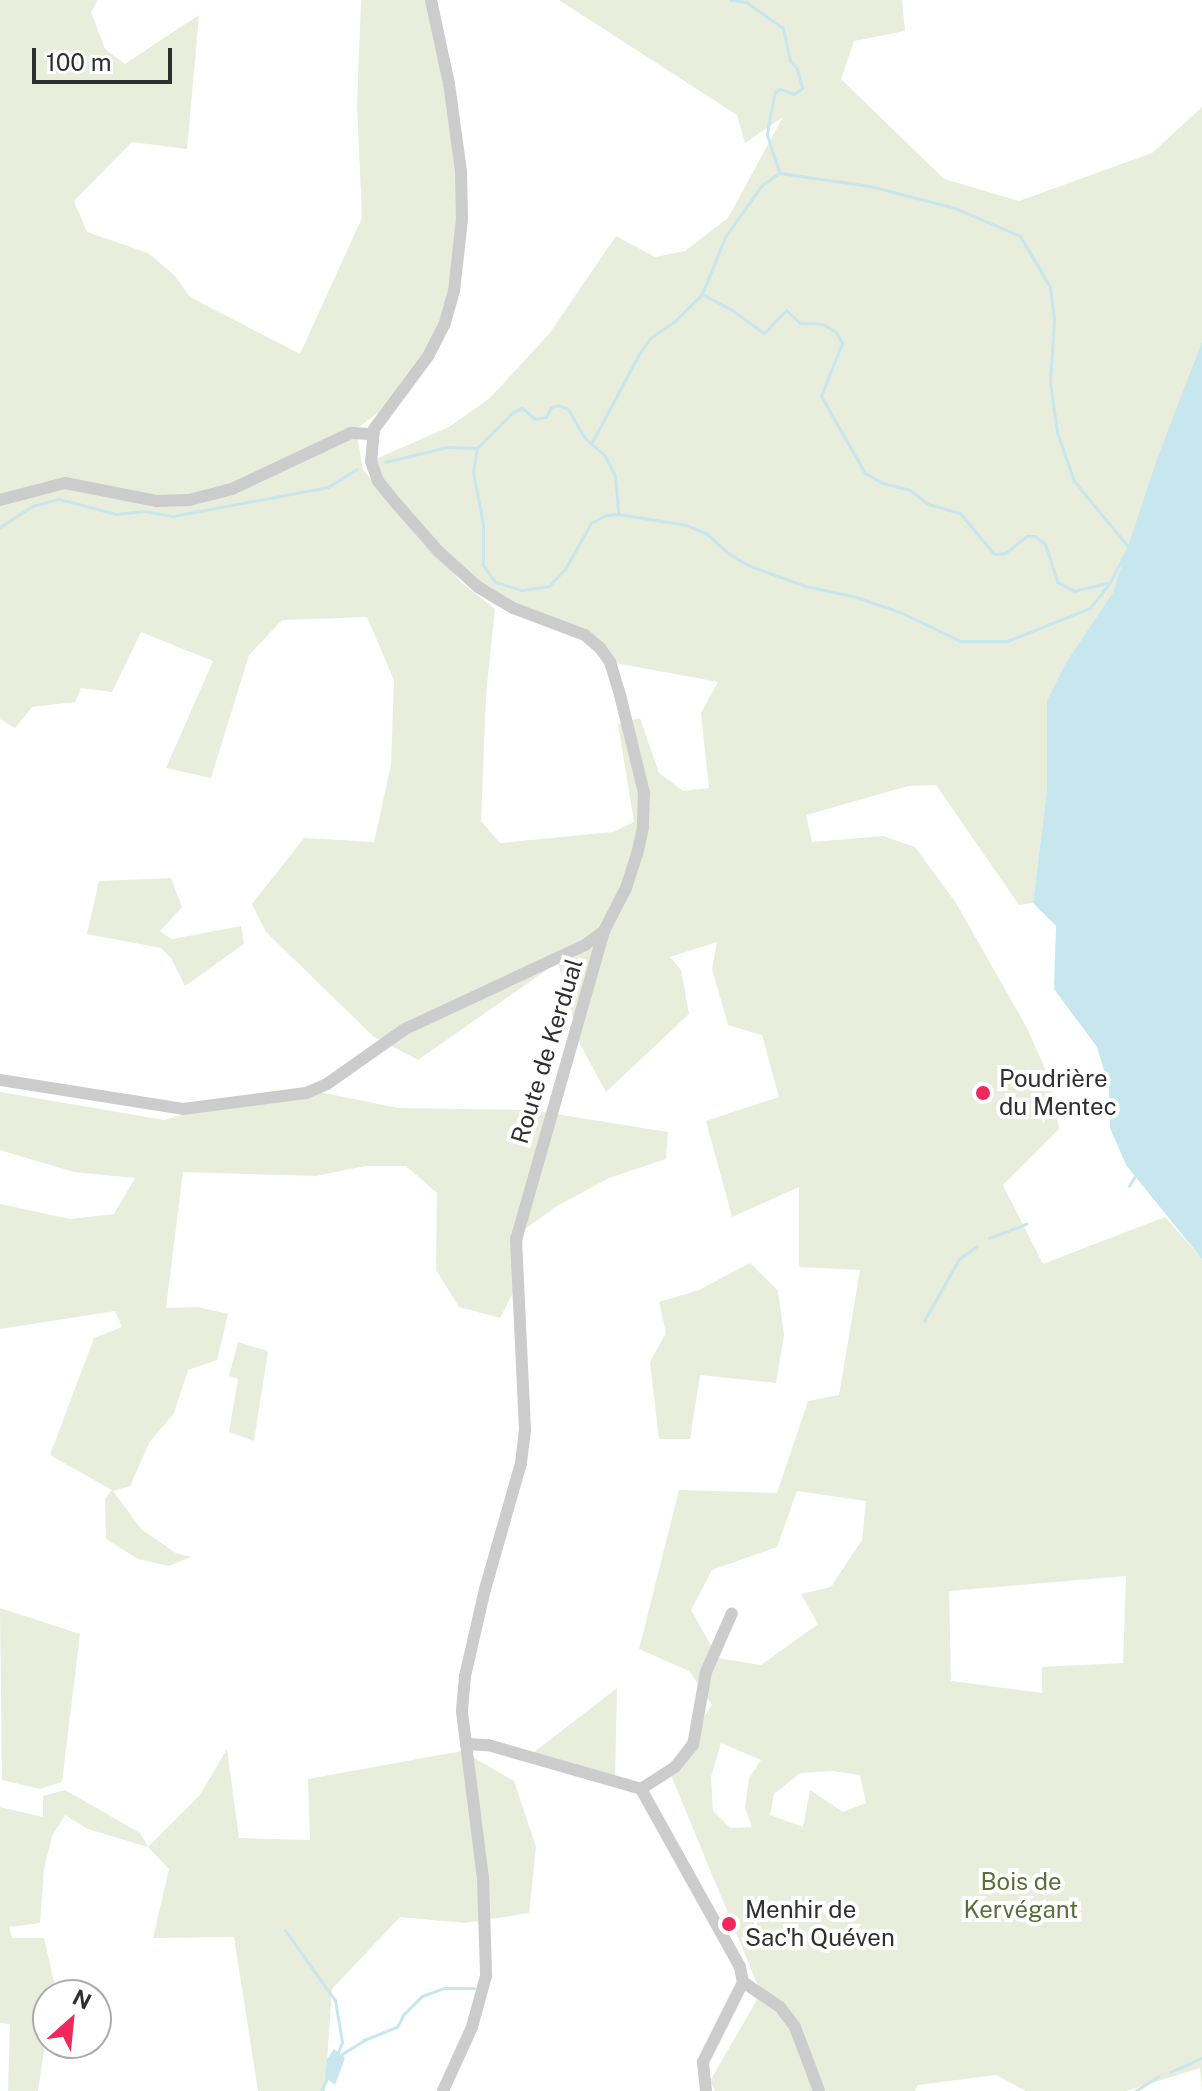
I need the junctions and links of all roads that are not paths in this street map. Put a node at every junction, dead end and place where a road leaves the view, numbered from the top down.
1 (431, 0) edge
2 (371, 434) junction
3 (0, 500) edge
4 (604, 931) junction
5 (0, 1080) edge
6 (732, 1613) dead end
7 (466, 1744) junction
8 (641, 1789) junction
9 (743, 1982) junction
10 (443, 2091) edge
11 (706, 2091) edge
12 (819, 2091) edge

1 - 2 street
2 - 3 street
2 - 4 street, Route de Kerdual
4 - 5 street
4 - 7 street, Route de Kerdual
6 - 8 street
7 - 8 street
7 - 10 street, Route de Kerdual
8 - 9 street
9 - 11 street
9 - 12 street

